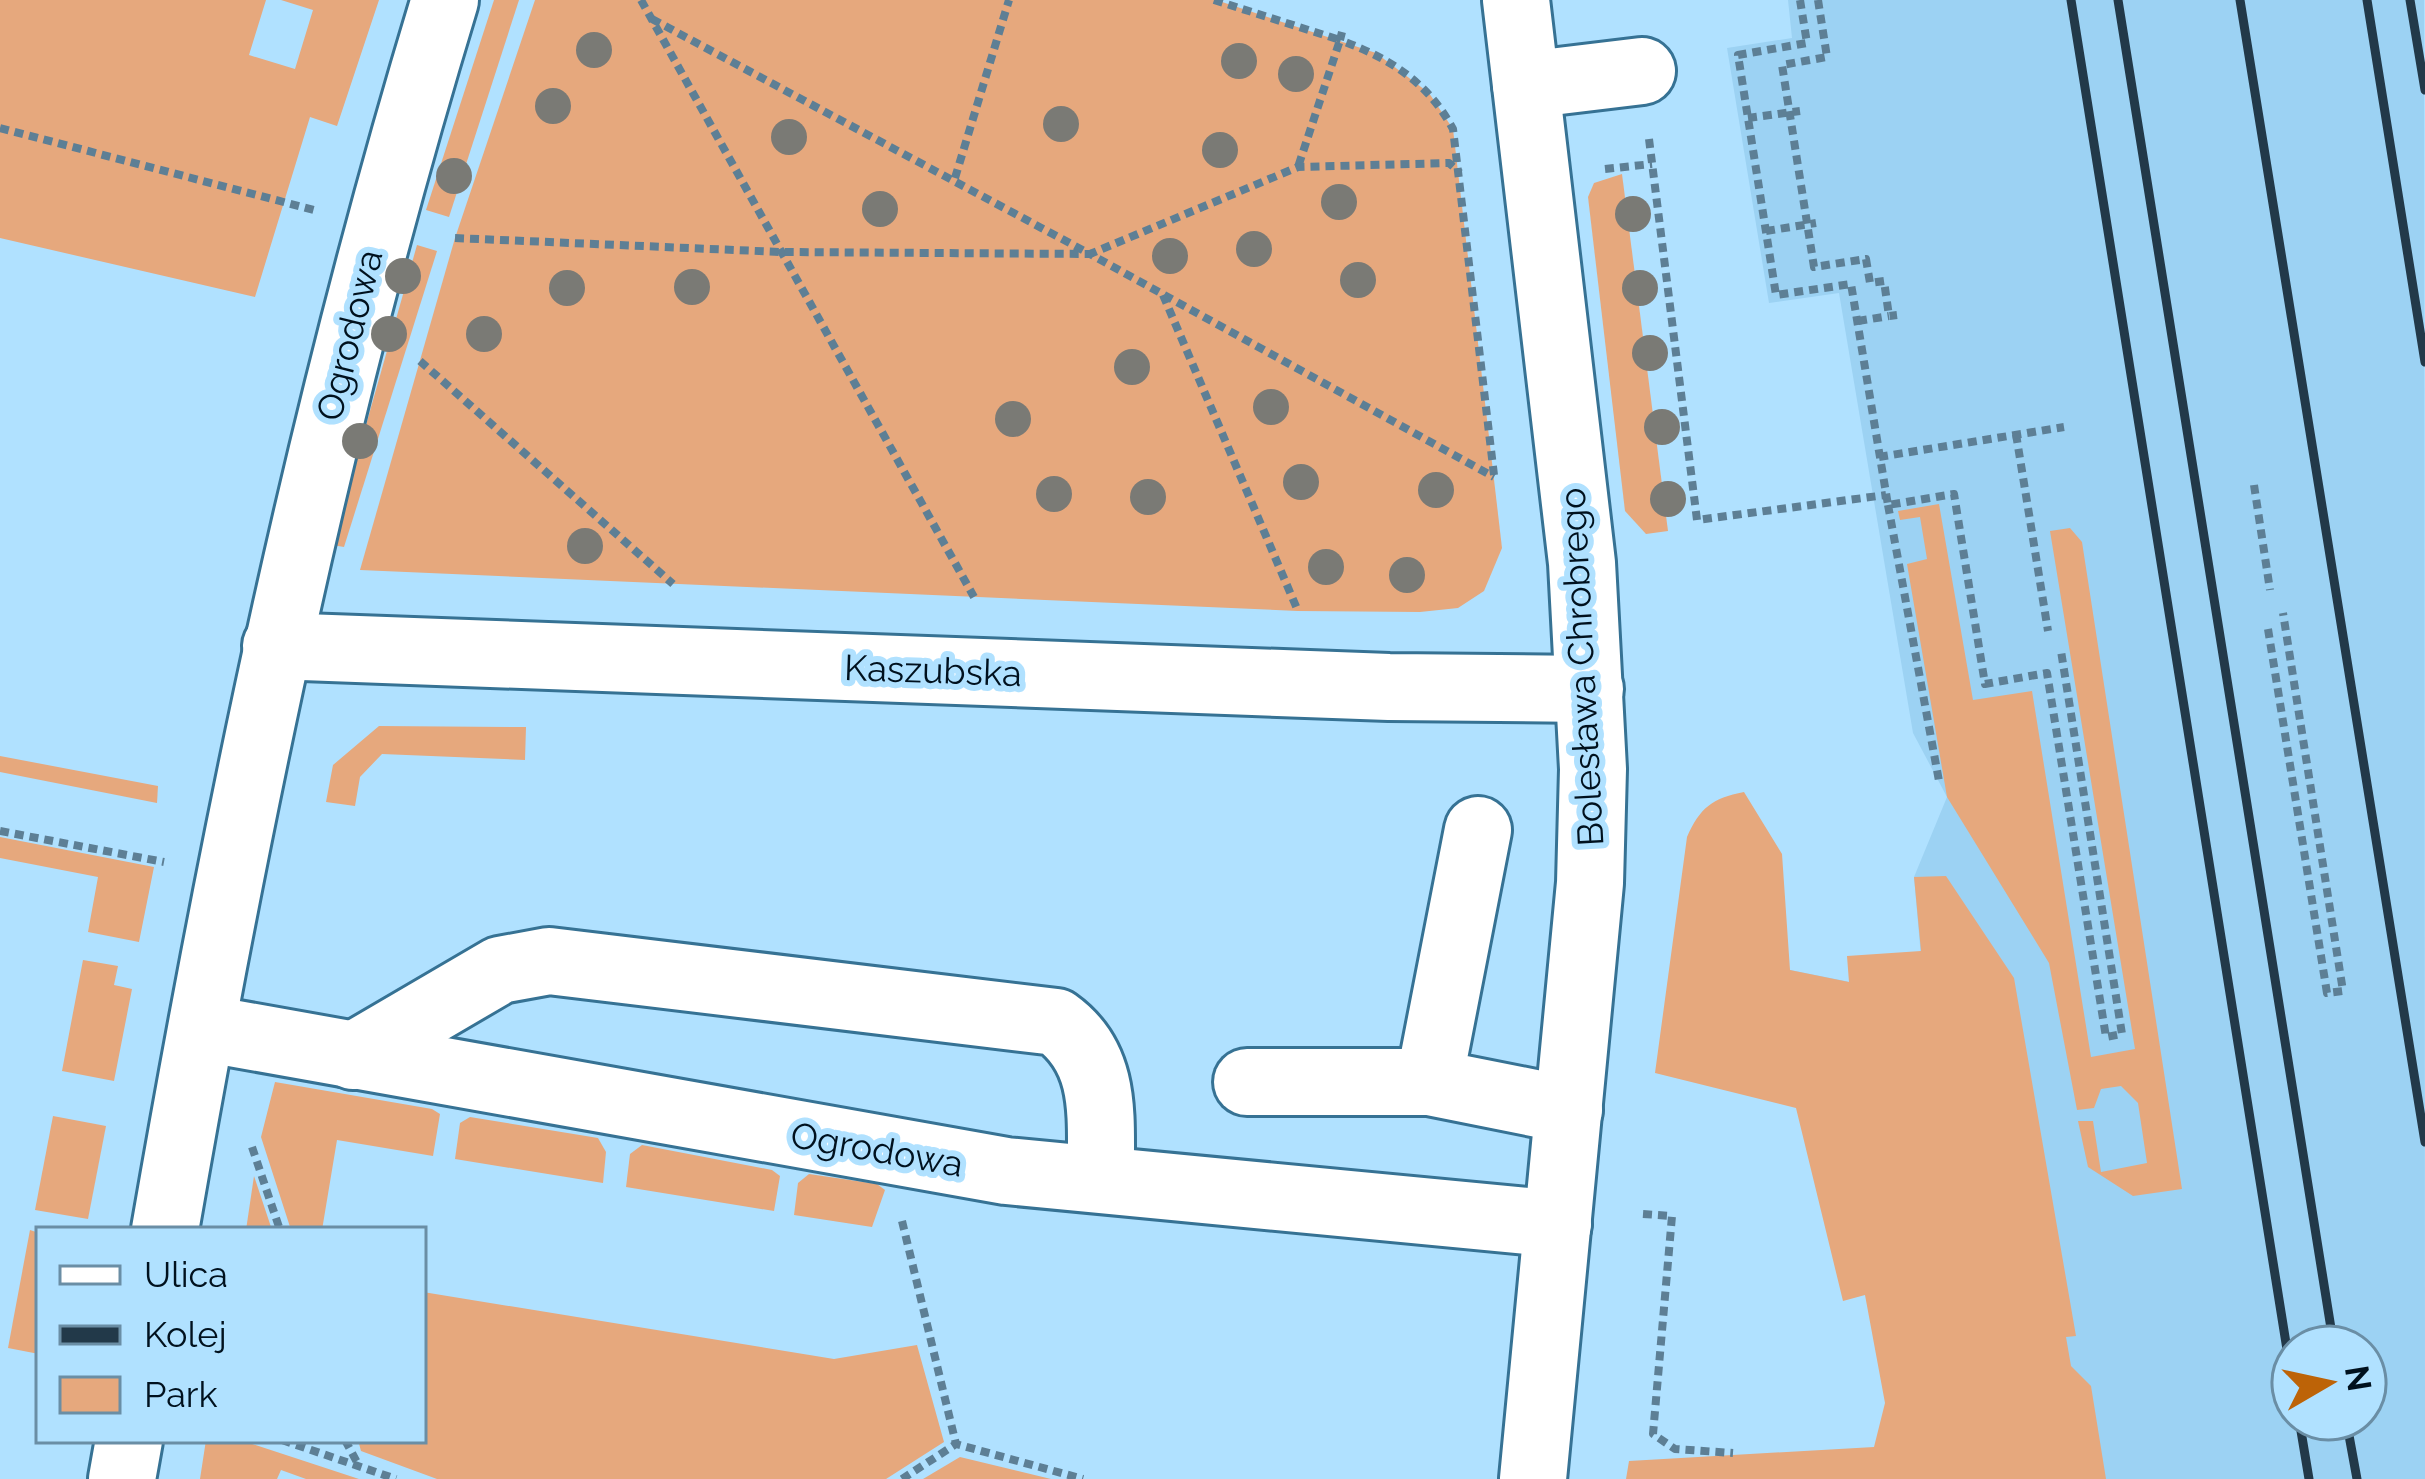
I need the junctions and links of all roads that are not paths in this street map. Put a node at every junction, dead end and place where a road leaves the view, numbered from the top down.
1 (445, 0) edge
2 (1506, 3) edge
3 (1642, 71) road end
4 (1526, 85) junction
5 (276, 646) junction
6 (1590, 689) junction
7 (1478, 830) dead end
8 (203, 1028) junction
9 (352, 1056) junction
10 (1247, 1082) dead end
11 (1429, 1082) junction
12 (1569, 1110) junction
13 (1101, 1179) junction
14 (1558, 1224) junction
15 (166, 1227) edge
16 (128, 1443) edge
17 (122, 1479) edge
18 (1533, 1479) edge

1 - 5 street, Ogrodowa
2 - 4 street, Bolesława Chrobrego
3 - 4 street
4 - 6 street, Bolesława Chrobrego
5 - 6 street, Kaszubska
5 - 8 street, Ogrodowa
6 - 12 street, Bolesława Chrobrego
7 - 11 street
8 - 9 street, Ogrodowa
8 - 15 street, Ogrodowa
9 - 13 street, Ogrodowa
9 - 13 street
10 - 11 street
11 - 12 street
12 - 14 street, Bolesława Chrobrego
13 - 14 street, Ogrodowa
14 - 18 street, Bolesława Chrobrego
16 - 17 street

